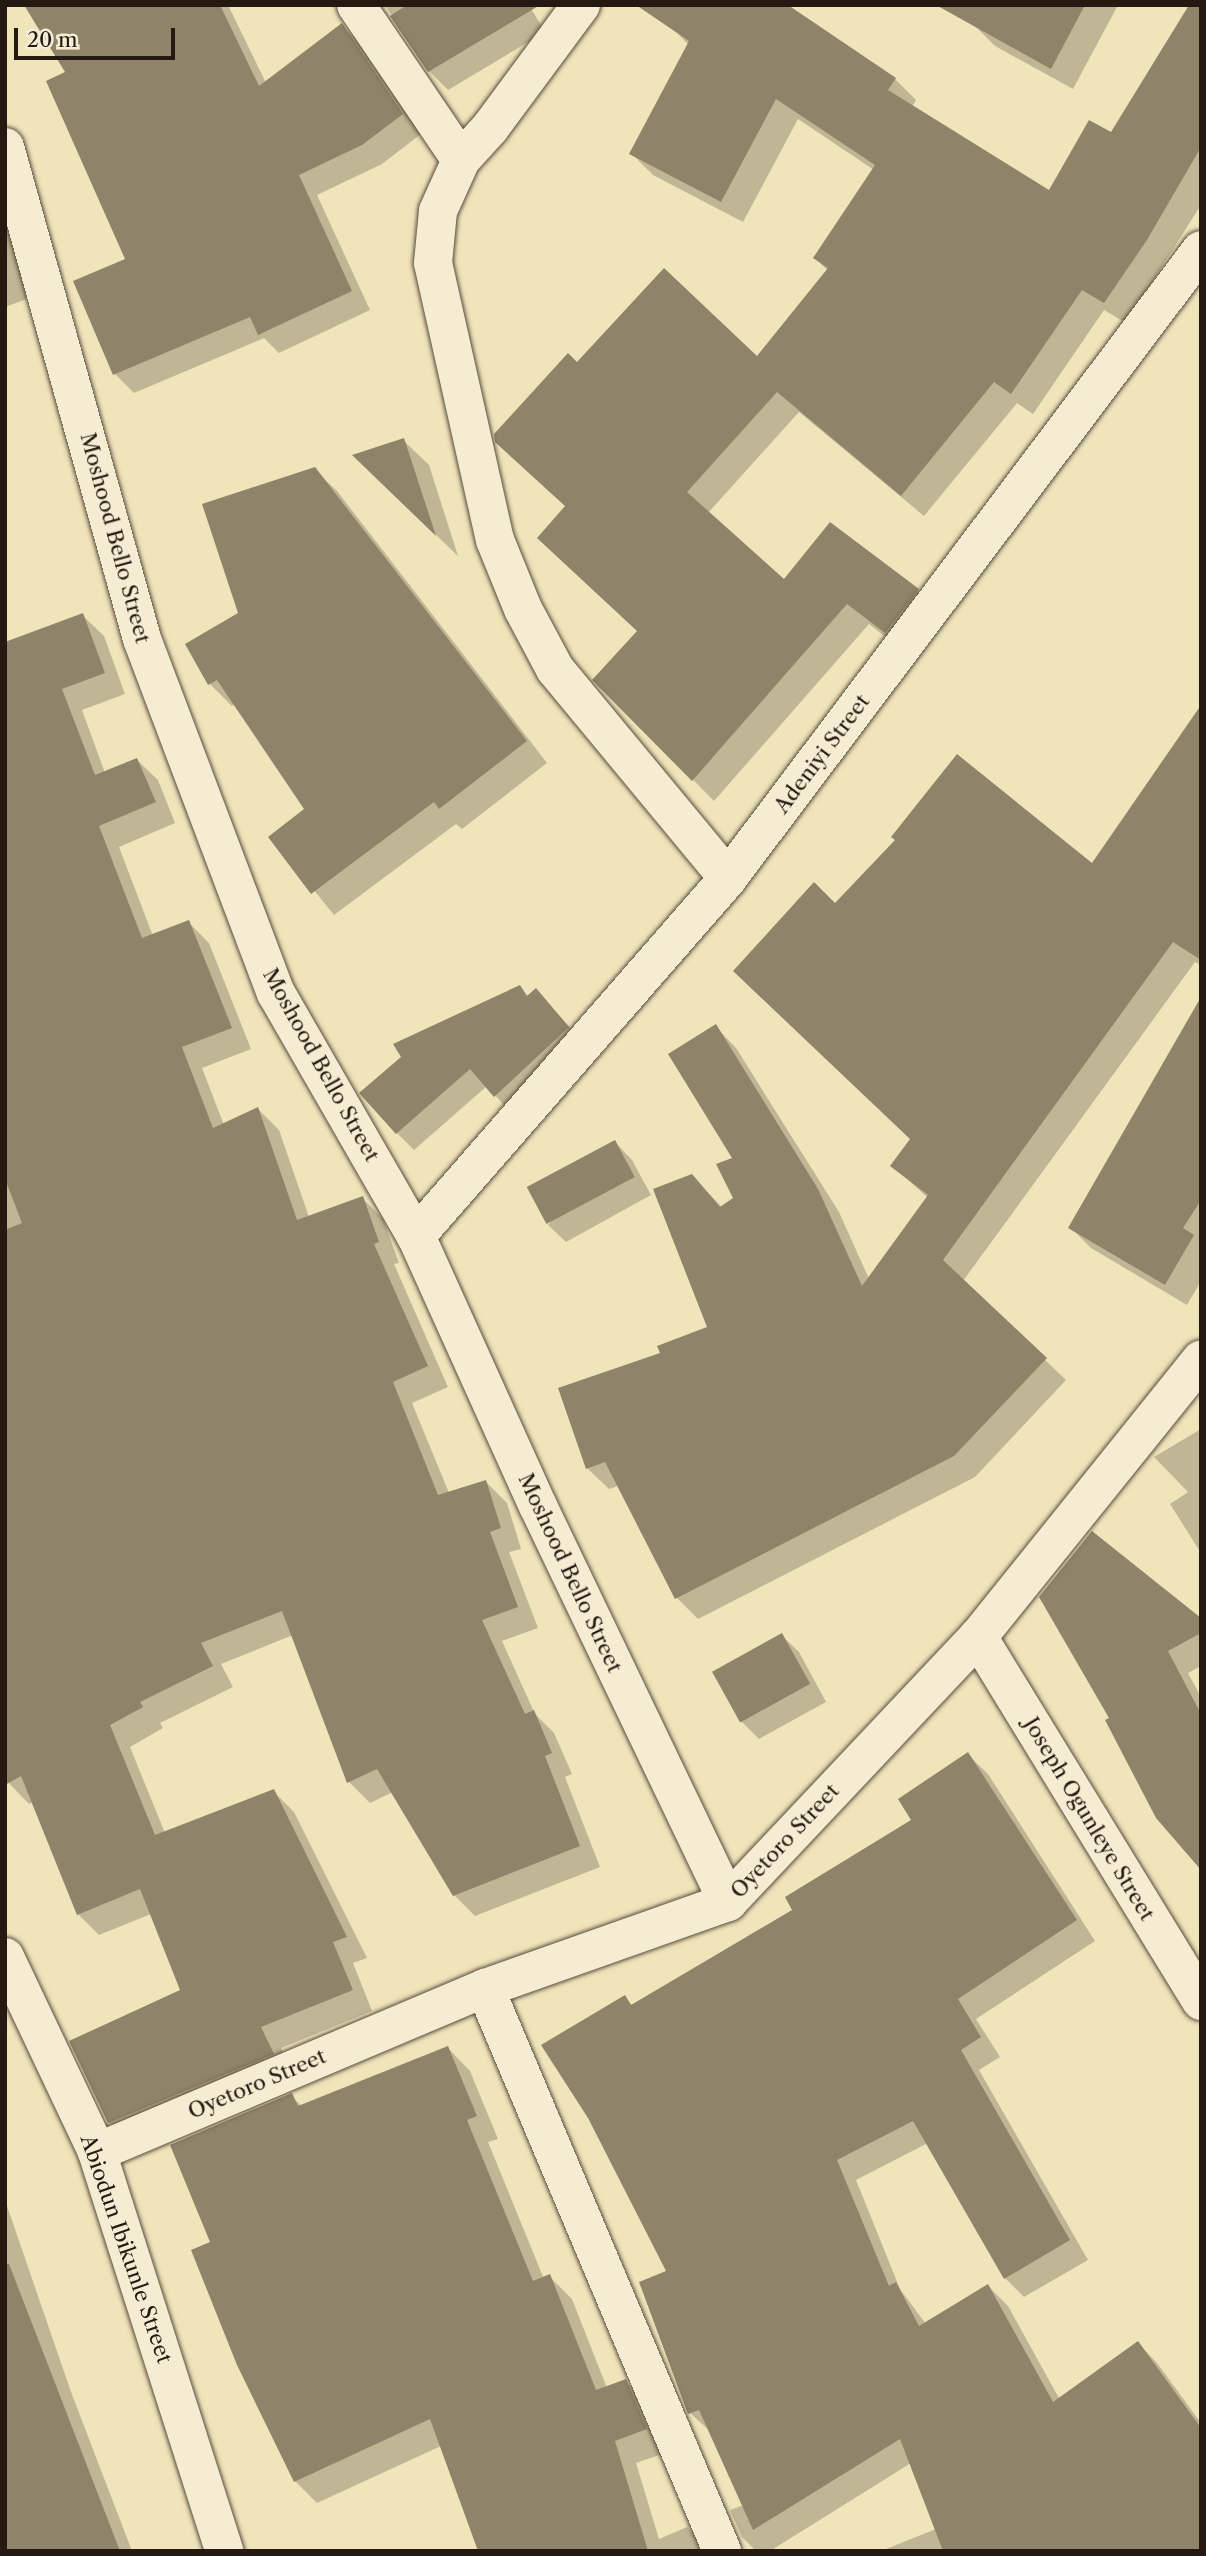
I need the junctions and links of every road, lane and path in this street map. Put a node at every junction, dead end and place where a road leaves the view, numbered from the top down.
1 (356, 5) edge
2 (581, 5) edge
3 (5, 147) edge
4 (461, 160) junction
5 (1201, 250) edge
6 (728, 878) junction
7 (416, 1236) junction
8 (1201, 1360) edge
9 (978, 1637) junction
10 (728, 1902) junction
11 (5, 1957) edge
12 (485, 1988) junction
13 (1201, 2001) edge
14 (97, 2152) junction
15 (224, 2551) edge
16 (722, 2551) edge

1 - 4 street
2 - 4 street
3 - 7 street, Moshood Bello Street
4 - 6 street
5 - 6 street, Adeniyi Street
6 - 7 street, Adeniyi Street
7 - 10 street, Moshood Bello Street
8 - 9 street, Oyetoro Street
9 - 10 street, Oyetoro Street
9 - 13 street, Joseph Ogunleye Street
10 - 12 street, Oyetoro Street
11 - 14 street, Abiodun Ibikunle Street
12 - 14 street, Oyetoro Street
12 - 16 street
14 - 15 street, Abiodun Ibikunle Street

